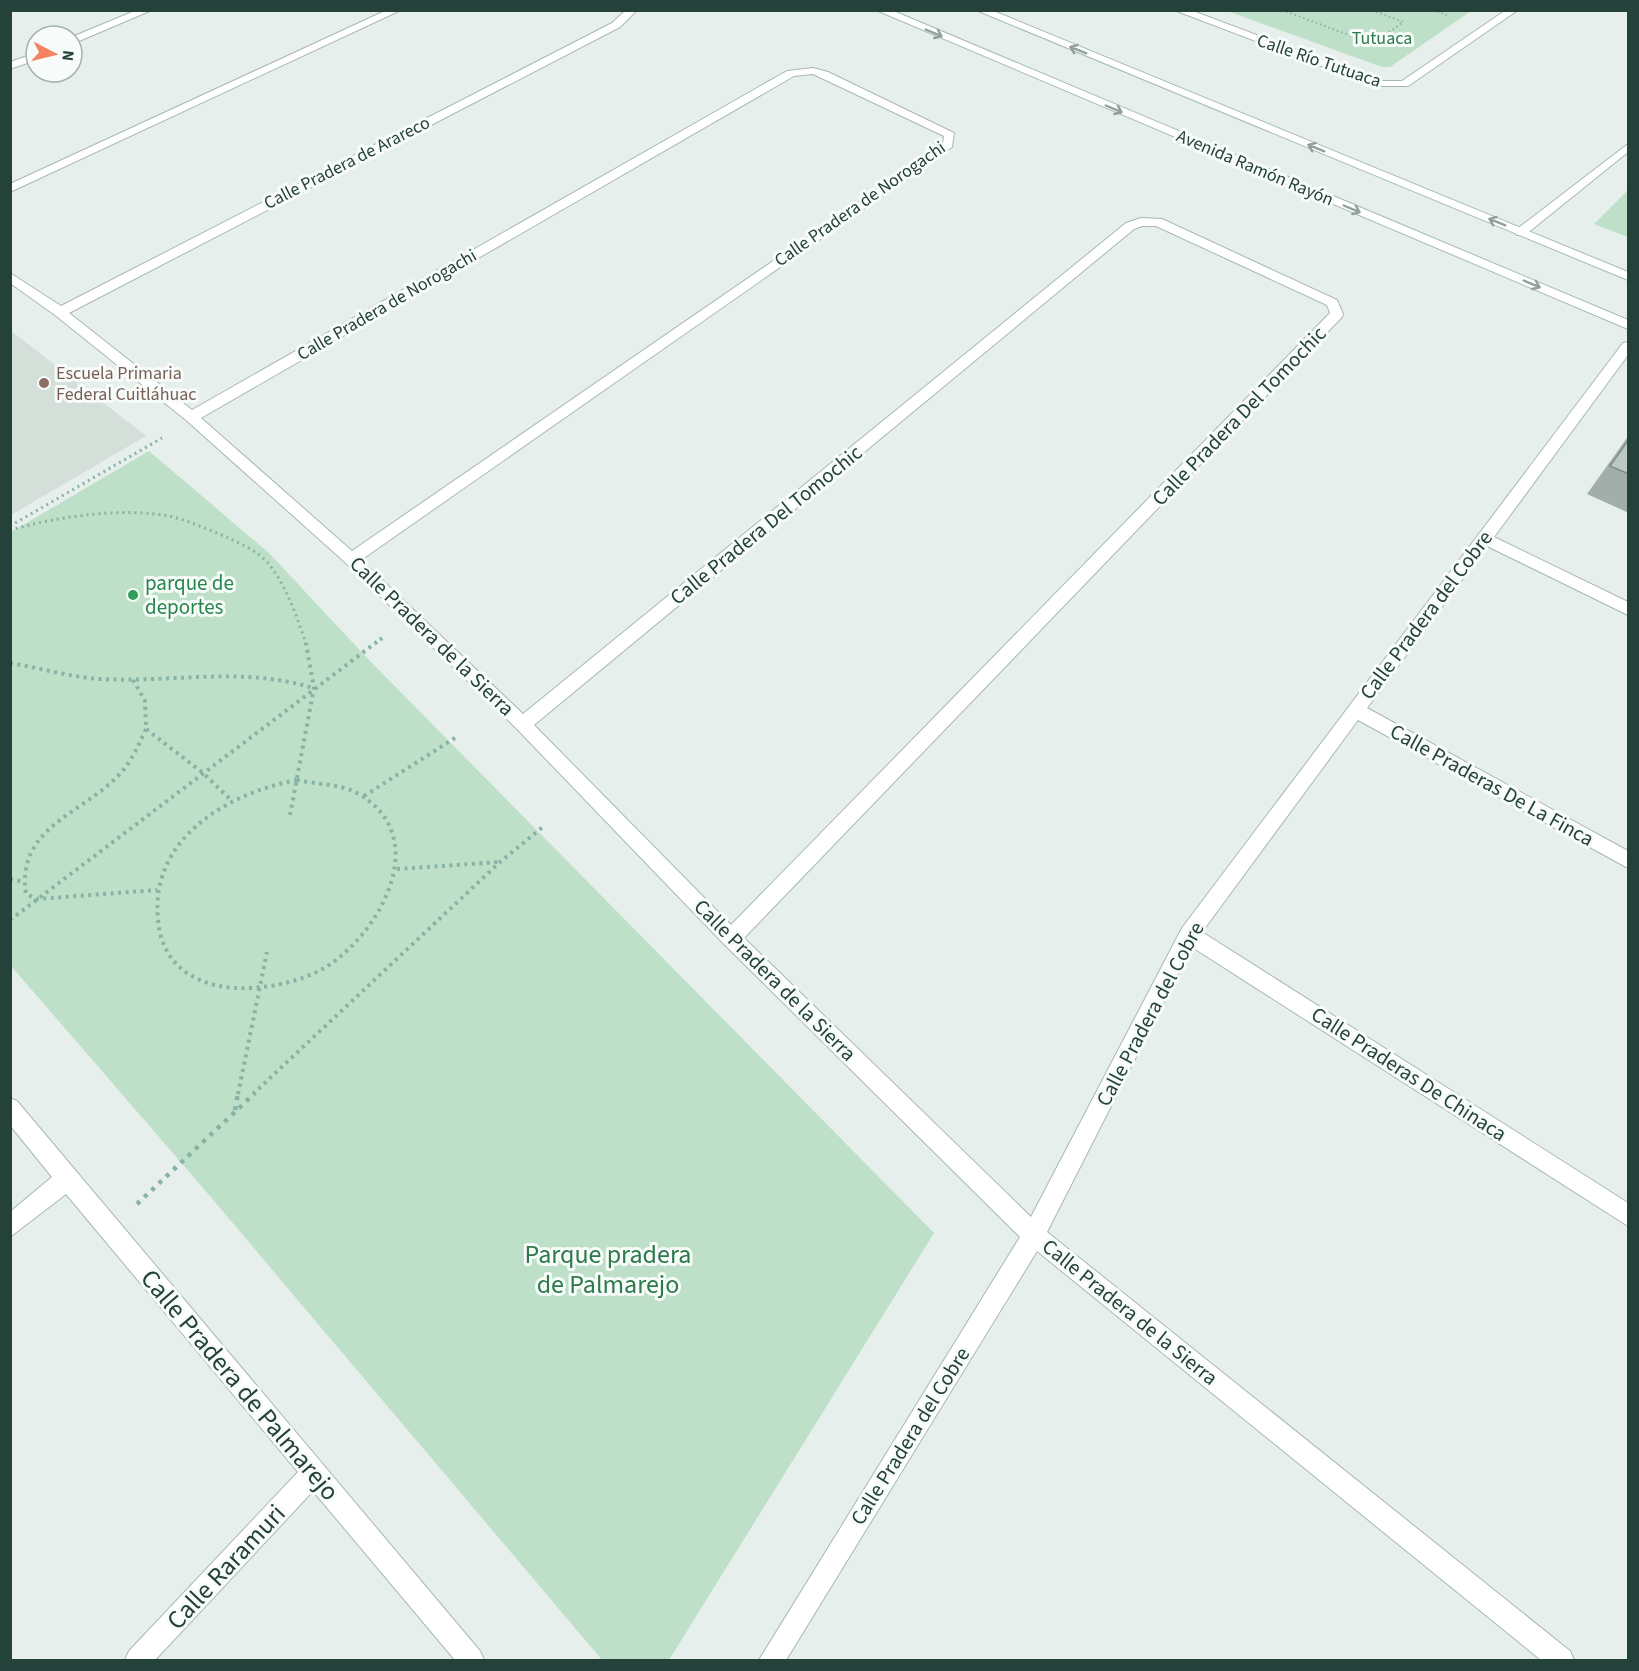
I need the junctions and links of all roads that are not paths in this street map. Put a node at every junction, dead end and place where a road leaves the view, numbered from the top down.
1 (147, 10) edge
2 (396, 10) edge
3 (632, 10) edge
4 (880, 10) edge
5 (981, 10) edge
6 (1179, 10) edge
7 (1513, 10) edge
8 (84, 36) edge
9 (1629, 147) edge
10 (10, 189) edge
11 (1521, 232) junction
12 (1629, 276) edge
13 (10, 277) edge
14 (60, 312) junction
15 (1629, 325) edge
16 (1629, 346) edge
17 (191, 417) junction
18 (1482, 538) junction
19 (351, 559) junction
20 (1629, 609) edge
21 (1355, 710) junction
22 (524, 724) junction
23 (1629, 860) edge
24 (1189, 934) junction
25 (731, 938) junction
26 (10, 1108) edge
27 (67, 1179) junction
28 (1629, 1215) edge
29 (10, 1226) edge
30 (1034, 1235) junction
31 (314, 1473) junction
32 (138, 1660) edge
33 (471, 1660) edge
34 (772, 1660) edge
35 (1561, 1660) edge

1 - 8 street
2 - 10 street
3 - 14 street, Calle Pradera de Arareco
4 -> 15 street, Avenida Ramón Rayón
11 -> 5 street, Avenida Ramón Rayón
6 - 7 street, Calle Río Tutuaca
9 - 11 street
11 - 12 street, Avenida Ramón Rayón
13 - 14 street, Calle Pradera de la Sierra
14 - 17 street, Calle Pradera de la Sierra
16 - 18 street, Calle Pradera del Cobre
17 - 19 street, Calle Pradera de la Sierra
17 - 19 street, Calle Pradera de Norogachi
18 - 20 street
18 - 21 street, Calle Pradera del Cobre
19 - 22 street, Calle Pradera de la Sierra
21 - 23 street, Calle Praderas De La Finca
21 - 24 street, Calle Pradera del Cobre
22 - 25 street, Calle Pradera de la Sierra
22 - 25 street, Calle Pradera Del Tomochic
24 - 28 street, Calle Praderas De Chinaca
24 - 30 street, Calle Pradera del Cobre
25 - 30 street, Calle Pradera de la Sierra
26 - 27 street, Calle Pradera de Palmarejo
27 - 29 street
27 - 31 street, Calle Pradera de Palmarejo
30 - 34 street, Calle Pradera del Cobre
30 - 35 street, Calle Pradera de la Sierra
31 - 32 street, Calle Raramuri
31 - 33 street, Calle Pradera de Palmarejo

